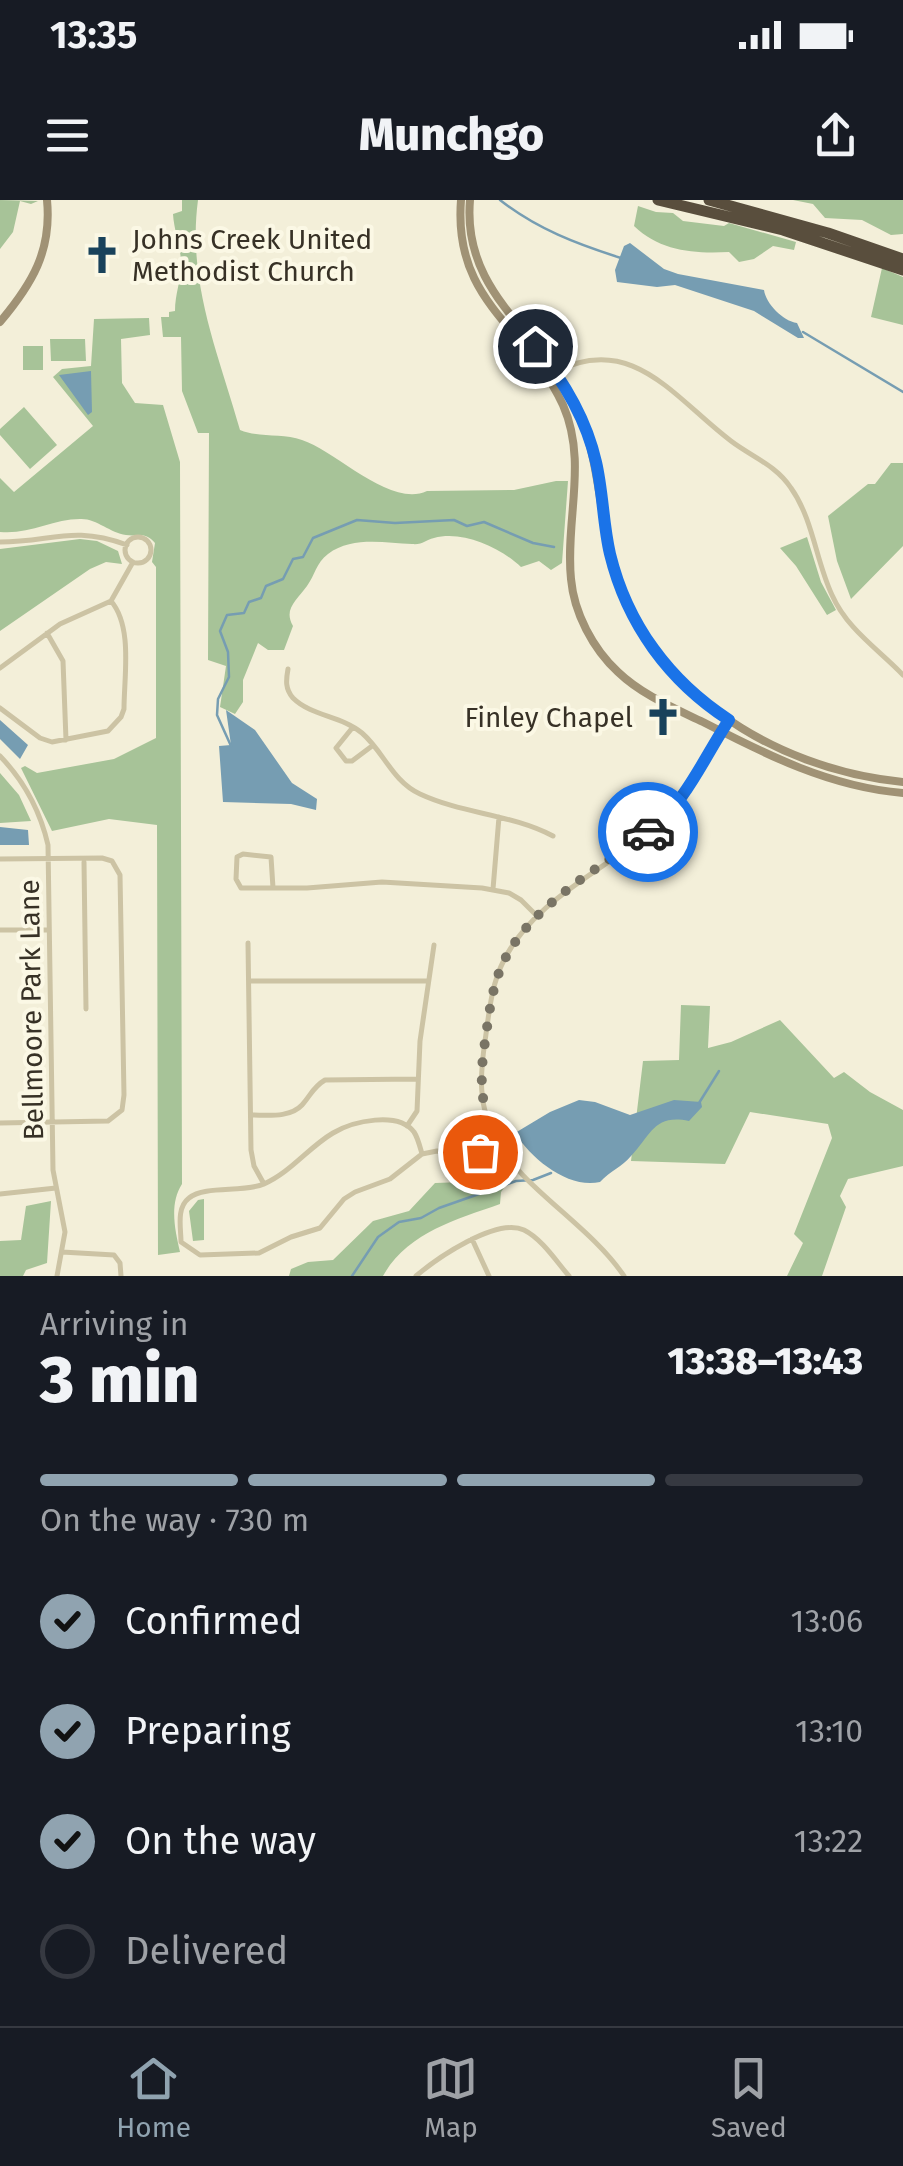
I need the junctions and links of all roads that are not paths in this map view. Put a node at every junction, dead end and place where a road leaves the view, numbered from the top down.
1 (48, 200) edge
2 (461, 200) edge
3 (470, 200) edge
4 (658, 200) edge
5 (709, 200) edge
6 (903, 259) edge
7 (903, 270) edge
8 (0, 322) edge
9 (556, 372) junction
10 (546, 377) junction
11 (598, 477) junction
12 (576, 478) junction
13 (0, 542) edge
14 (126, 545) junction
15 (133, 562) junction
16 (111, 601) junction
17 (47, 633) junction
18 (0, 668) edge
19 (288, 669) dead end
20 (903, 675) edge
21 (0, 708) edge
22 (729, 720) junction
23 (353, 727) junction
24 (721, 732) junction
25 (66, 742) junction
26 (372, 746) junction
27 (0, 756) edge
28 (903, 782) edge
29 (903, 793) edge
30 (500, 816) junction
31 (553, 836) dead end
32 (48, 858) junction
33 (0, 859) edge
34 (84, 862) dead end
35 (273, 888) junction
36 (493, 889) junction
37 (537, 916) junction
38 (0, 930) edge
39 (49, 930) junction
40 (248, 943) dead end
41 (434, 945) dead end
42 (248, 981) junction
43 (428, 981) junction
44 (86, 1008) dead end
45 (418, 1078) junction
46 (251, 1116) junction
47 (52, 1122) junction
48 (0, 1123) edge
49 (407, 1126) junction
50 (494, 1136) junction
51 (500, 1146) junction
52 (479, 1148) junction
53 (422, 1154) junction
54 (264, 1184) junction
55 (56, 1188) junction
56 (0, 1194) edge
57 (472, 1239) junction
58 (62, 1252) junction
59 (56, 1276) edge
60 (122, 1276) edge
61 (416, 1276) edge
62 (489, 1276) edge
63 (570, 1276) edge
64 (624, 1276) edge

1 - 8 street
2 - 10 street
3 - 9 street
4 - 7 highway
5 - 6 highway
9 - 10 street
9 - 11 street
9 - 20 street
10 - 12 street
11 - 12 street
11 - 22 street
12 - 24 street
13 - 14 street
14 - 15 street
14 - 15 street
15 - 16 street
16 - 17 street
16 - 25 street
17 - 18 street
17 - 25 street
19 - 23 street
21 - 25 street
22 - 24 street
22 - 28 street
23 - 26 street
23 - 26 street
24 - 29 street
24 - 37 street
26 - 30 street
27 - 32 street, Bellmoore Park Lane
30 - 31 street
30 - 36 street
32 - 33 street
32 - 39 street, Bellmoore Park Lane
32 - 47 street
34 - 44 street
35 - 35 street
35 - 36 street
36 - 37 street
37 - 50 street
38 - 39 street
39 - 47 street, Bellmoore Park Lane
40 - 42 street
41 - 43 street
42 - 43 street
42 - 46 street
43 - 45 street
45 - 46 street
45 - 49 street
46 - 54 street
47 - 48 street
47 - 55 street, Bellmoore Park Lane
49 - 53 street
49 - 54 street
50 - 51 street
50 - 52 street
51 - 52 street
51 - 64 street
52 - 53 street
53 - 54 street
55 - 56 street
55 - 58 street, Bellmoore Park Lane
57 - 61 street
57 - 62 street
57 - 63 street
58 - 59 street, Bellmoore Park Lane
58 - 60 street

